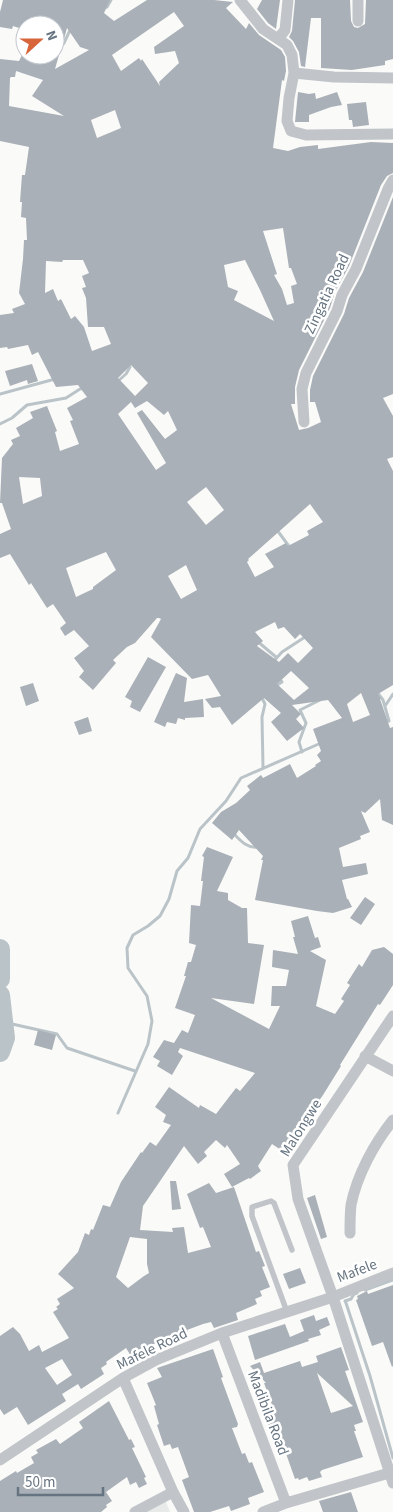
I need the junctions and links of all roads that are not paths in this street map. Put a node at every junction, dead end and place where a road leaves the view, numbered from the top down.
1 (240, 0) edge
2 (288, 0) edge
3 (358, 0) edge
4 (358, 21) dead end
5 (278, 39) junction
6 (294, 73) junction
7 (393, 78) edge
8 (393, 134) edge
9 (393, 180) edge
10 (304, 422) dead end
11 (393, 1016) edge
12 (366, 1056) junction
13 (393, 1072) edge
14 (393, 1120) edge
15 (350, 1233) dead end
16 (292, 1250) dead end
17 (393, 1273) edge
18 (333, 1297) junction
19 (287, 1312) junction
20 (222, 1334) junction
21 (124, 1378) junction
22 (0, 1460) edge
23 (391, 1478) edge
24 (173, 1492) junction
25 (286, 1503) junction
26 (135, 1512) edge
27 (184, 1512) edge
28 (263, 1512) edge

1 - 5 street
2 - 5 street
3 - 4 street
5 - 6 street
6 - 7 street
6 - 8 street
9 - 10 street, Zingatia Road
11 - 12 street, Malongwe
12 - 13 street
12 - 18 street, Malongwe
14 - 15 street
16 - 19 lane
17 - 18 street, Mafele
18 - 19 street, Mafele Road
18 - 23 street, Malongwe
19 - 20 street, Mafele Road
20 - 21 street, Mafele Road
20 - 25 street, Madibila Road
21 - 22 street, Mafele Road
21 - 24 street
23 - 25 street
24 - 26 street
24 - 27 street
25 - 28 street

